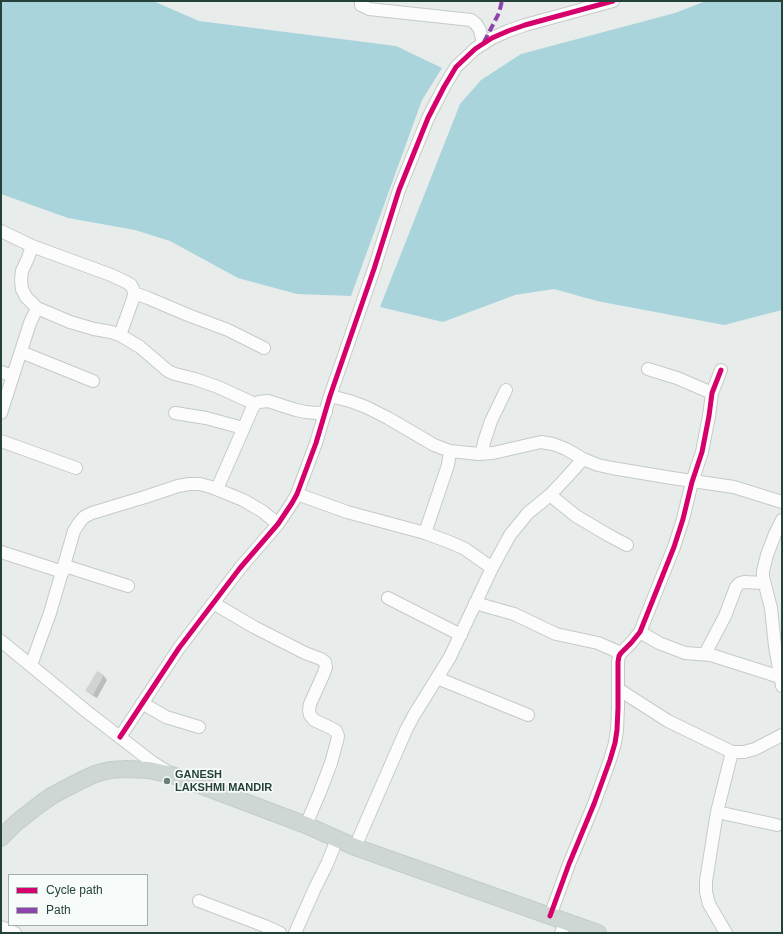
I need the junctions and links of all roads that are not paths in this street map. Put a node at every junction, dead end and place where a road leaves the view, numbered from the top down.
1 (361, 1) edge
2 (613, 1) edge
3 (483, 44) junction
4 (1, 231) edge
5 (32, 246) junction
6 (134, 293) junction
7 (37, 308) junction
8 (120, 335) junction
9 (264, 348) dead end
10 (21, 352) junction
11 (648, 369) dead end
12 (721, 370) dead end
13 (1, 372) edge
14 (13, 376) junction
15 (93, 381) dead end
16 (506, 390) dead end
17 (712, 393) junction
18 (330, 396) junction
19 (255, 404) junction
20 (326, 412) junction
21 (1, 413) edge
22 (175, 413) dead end
23 (243, 428) junction
24 (1, 441) edge
25 (450, 452) junction
26 (481, 454) junction
27 (583, 459) junction
28 (76, 468) dead end
29 (692, 482) junction
30 (217, 489) junction
31 (297, 494) junction
32 (550, 495) junction
33 (782, 502) edge
34 (782, 520) edge
35 (278, 524) junction
36 (425, 533) junction
37 (627, 544) dead end
38 (1, 552) edge
39 (492, 568) junction
40 (64, 569) junction
41 (764, 583) junction
42 (128, 586) dead end
43 (388, 598) dead end
44 (214, 603) junction
45 (475, 603) junction
46 (778, 628) edge
47 (640, 632) junction
48 (460, 635) junction
49 (1, 641) edge
50 (621, 652) junction
51 (705, 654) junction
52 (31, 665) junction
53 (437, 678) junction
54 (781, 681) edge
55 (618, 689) junction
56 (142, 703) junction
57 (528, 715) dead end
58 (199, 727) dead end
59 (782, 735) edge
60 (120, 737) junction
61 (732, 752) junction
62 (172, 775) junction
63 (717, 812) junction
64 (306, 825) junction
65 (777, 825) dead end
66 (1, 838) edge
67 (337, 839) junction
68 (355, 846) junction
69 (199, 901) dead end
70 (550, 916) junction
71 (1, 927) edge
72 (563, 928) edge
73 (15, 933) edge
74 (280, 933) edge
75 (295, 933) edge
76 (598, 933) edge
77 (726, 933) edge

1 - 3 street
2 - 3 street
3 - 18 street
4 - 5 street
5 - 6 street
5 - 7 street
6 - 8 street
6 - 9 street
7 - 8 street
7 - 10 street
8 - 19 street
10 - 14 street
10 - 15 street
11 - 17 street
12 - 17 street
13 - 14 street
14 - 21 street
16 - 26 street
17 - 29 street
18 - 20 street
18 - 25 street
19 - 20 street
19 - 23 street
20 - 31 street
22 - 23 street
23 - 30 street
24 - 28 street
25 - 26 street
25 - 36 street
26 - 27 street
27 - 29 street
27 - 32 street
29 - 33 street
29 - 47 street
30 - 35 street
30 - 40 street
31 - 35 street
31 - 36 street
32 - 37 street
32 - 39 street
34 - 41 street
35 - 44 street
36 - 39 street
38 - 40 street
39 - 45 street
40 - 42 street
40 - 52 street
41 - 46 street
41 - 51 street
43 - 48 street
44 - 56 street
44 - 64 street
45 - 48 street
45 - 50 street
46 - 54 street
47 - 50 street
47 - 51 street
48 - 53 street
49 - 52 street
50 - 55 street
51 - 54 street
52 - 60 street
53 - 57 street
53 - 68 street
55 - 61 street
55 - 70 street
56 - 58 street
56 - 60 street
59 - 61 street
60 - 62 street
61 - 63 street
62 - 64 main road
62 - 66 main road
63 - 65 street
63 - 77 street
64 - 67 main road
67 - 68 main road
67 - 75 street
68 - 70 main road
69 - 74 street
70 - 72 main road
71 - 73 street
72 - 76 main road

